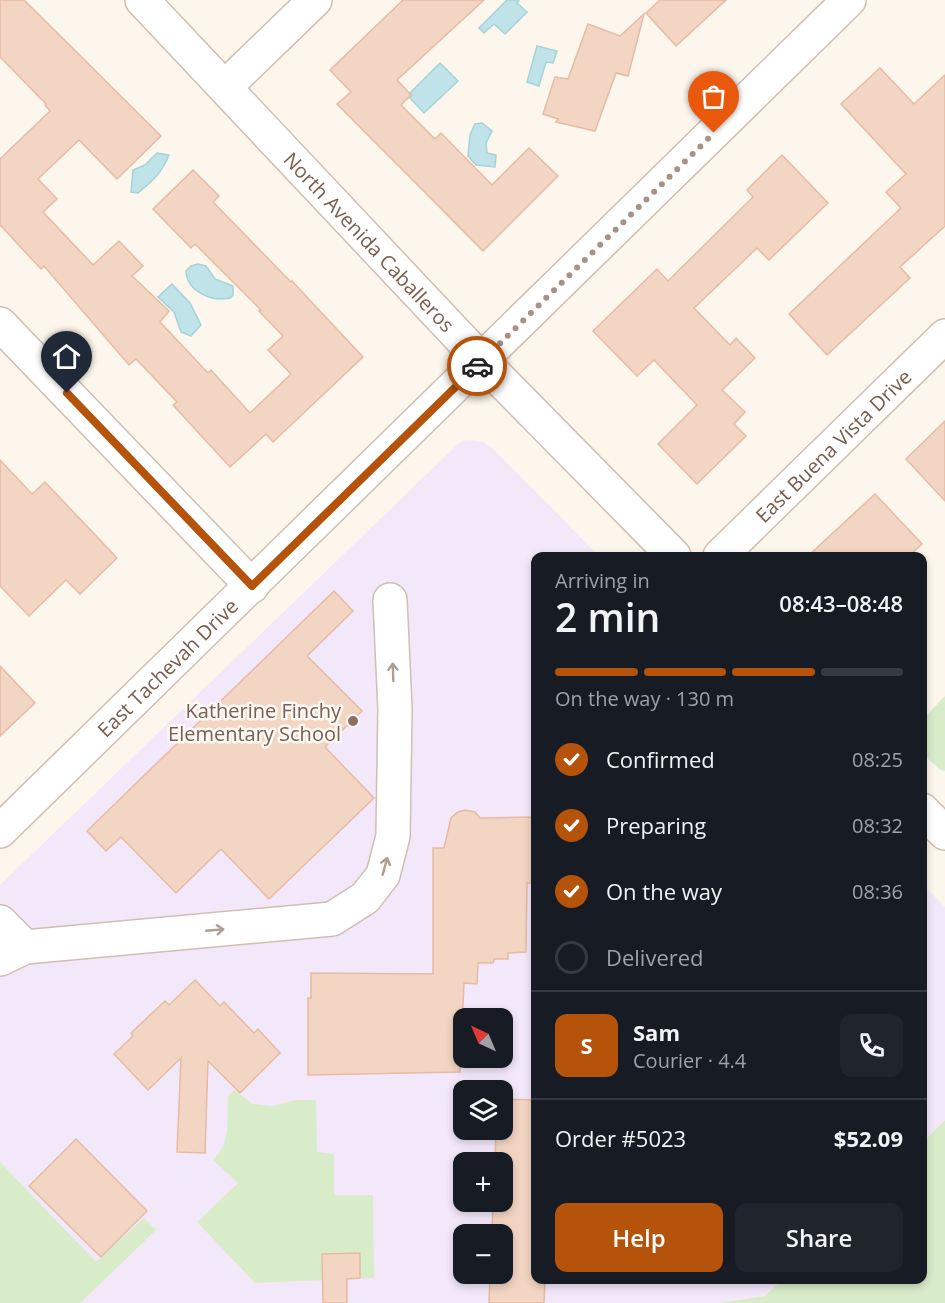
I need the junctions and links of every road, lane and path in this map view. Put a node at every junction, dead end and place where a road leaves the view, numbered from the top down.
1 (142, 0) edge
2 (315, 0) edge
3 (849, 0) edge
4 (225, 87) junction
5 (0, 324) edge
6 (945, 336) edge
7 (482, 361) junction
8 (670, 552) edge
9 (724, 552) edge
10 (252, 586) junction
11 (390, 600) dead end
12 (927, 815) edge
13 (0, 831) edge
14 (945, 833) edge
15 (0, 922) edge
16 (13, 953) edge

1 - 4 street, North Avenida Caballeros
2 - 4 street
3 - 7 street, East Tachevah Drive
4 - 7 street, North Avenida Caballeros
5 - 10 street
6 - 9 street, East Buena Vista Drive
7 - 8 street, North Avenida Caballeros
7 - 10 street, East Tachevah Drive
10 - 13 street, East Tachevah Drive
16 -> 11 street
12 - 14 street
15 - 16 street

